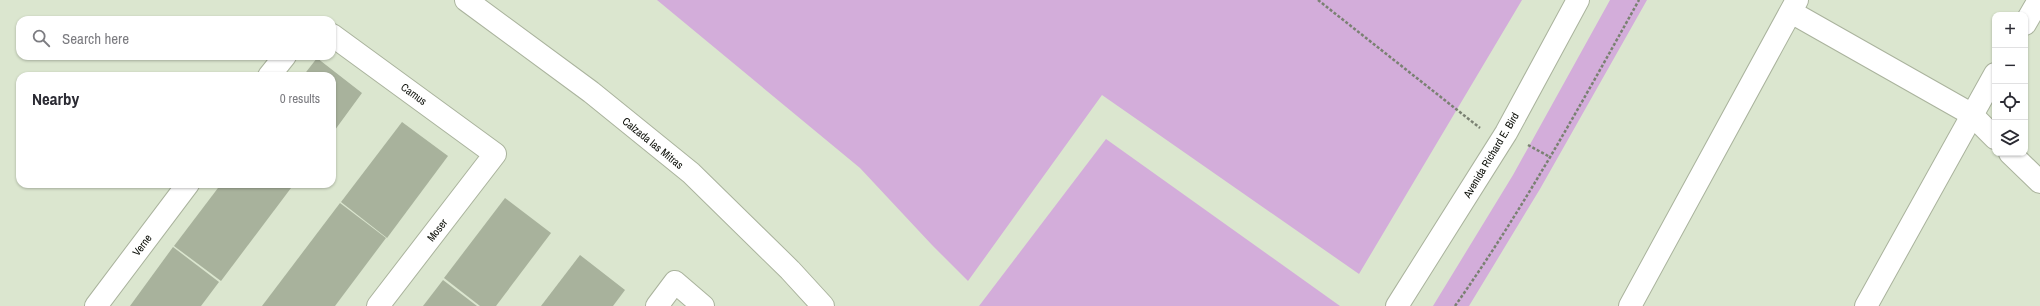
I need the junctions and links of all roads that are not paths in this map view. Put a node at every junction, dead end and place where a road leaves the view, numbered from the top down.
1 (466, 0) edge
2 (1578, 0) edge
3 (2039, 0) edge
4 (1794, 6) edge
5 (2028, 19) edge
6 (336, 38) edge
7 (281, 60) edge
8 (272, 72) edge
9 (1992, 79) edge
10 (1971, 114) junction
11 (1992, 135) edge
12 (495, 154) joint
13 (2013, 156) edge
14 (2040, 182) edge
15 (185, 188) edge
16 (1871, 304) edge
17 (96, 306) edge
18 (378, 306) edge
19 (657, 306) edge
20 (703, 306) edge
21 (823, 306) edge
22 (1397, 306) edge
23 (1630, 306) edge

1 - 21 street, Calzada las Mitras
2 - 22 street, Avenida Richard E. Bird
3 - 5 street
4 - 10 street
4 - 23 street
6 - 12 street, Camus
7 - 8 street
9 - 10 street
10 - 11 street
10 - 16 street
12 - 18 street, Moser
13 - 14 street
15 - 17 street, Verne
19 - 20 street

